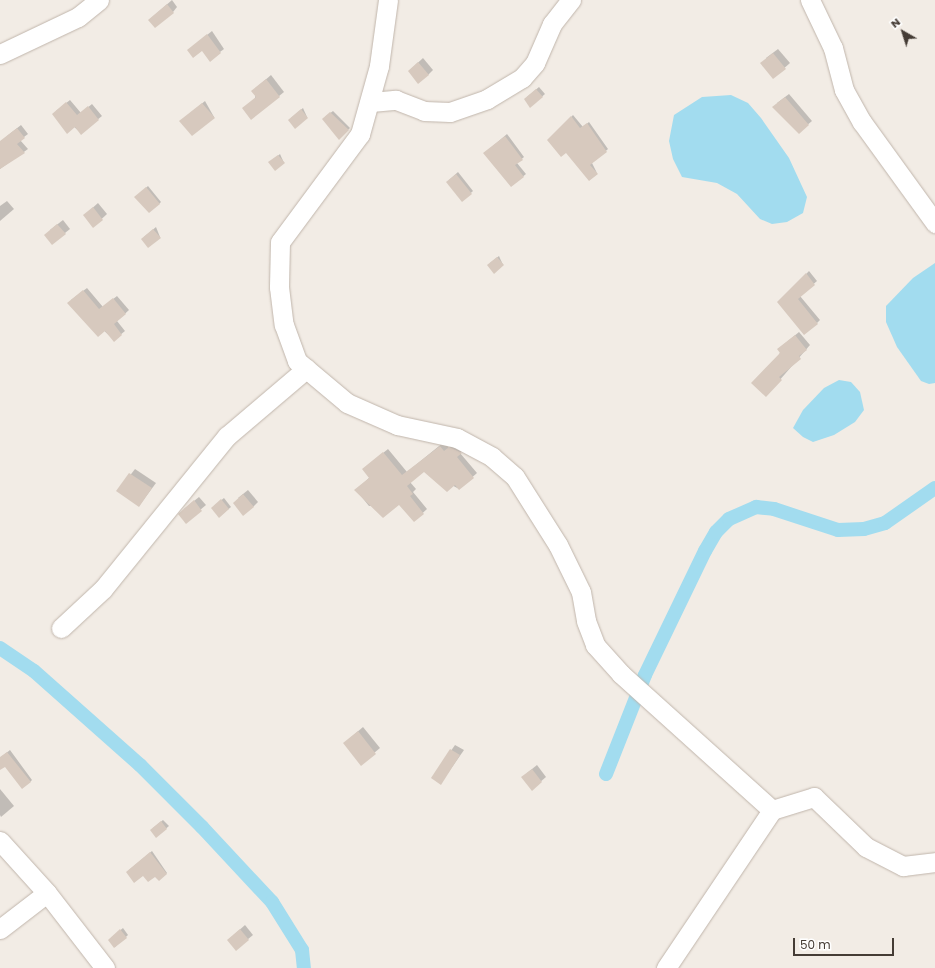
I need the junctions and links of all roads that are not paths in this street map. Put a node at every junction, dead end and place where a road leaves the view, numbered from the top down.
1 (99, 0) edge
2 (388, 0) edge
3 (571, 0) edge
4 (810, 0) edge
5 (0, 54) edge
6 (371, 102) junction
7 (935, 223) edge
8 (306, 369) junction
9 (61, 628) dead end
10 (772, 810) junction
11 (0, 841) edge
12 (935, 862) edge
13 (48, 892) junction
14 (0, 929) edge
15 (105, 968) edge
16 (666, 968) edge

1 - 5 street
2 - 6 street
3 - 6 street
4 - 7 street
6 - 8 street
8 - 9 street
8 - 10 street
10 - 12 street
10 - 16 street
11 - 13 street
13 - 14 street
13 - 15 street

